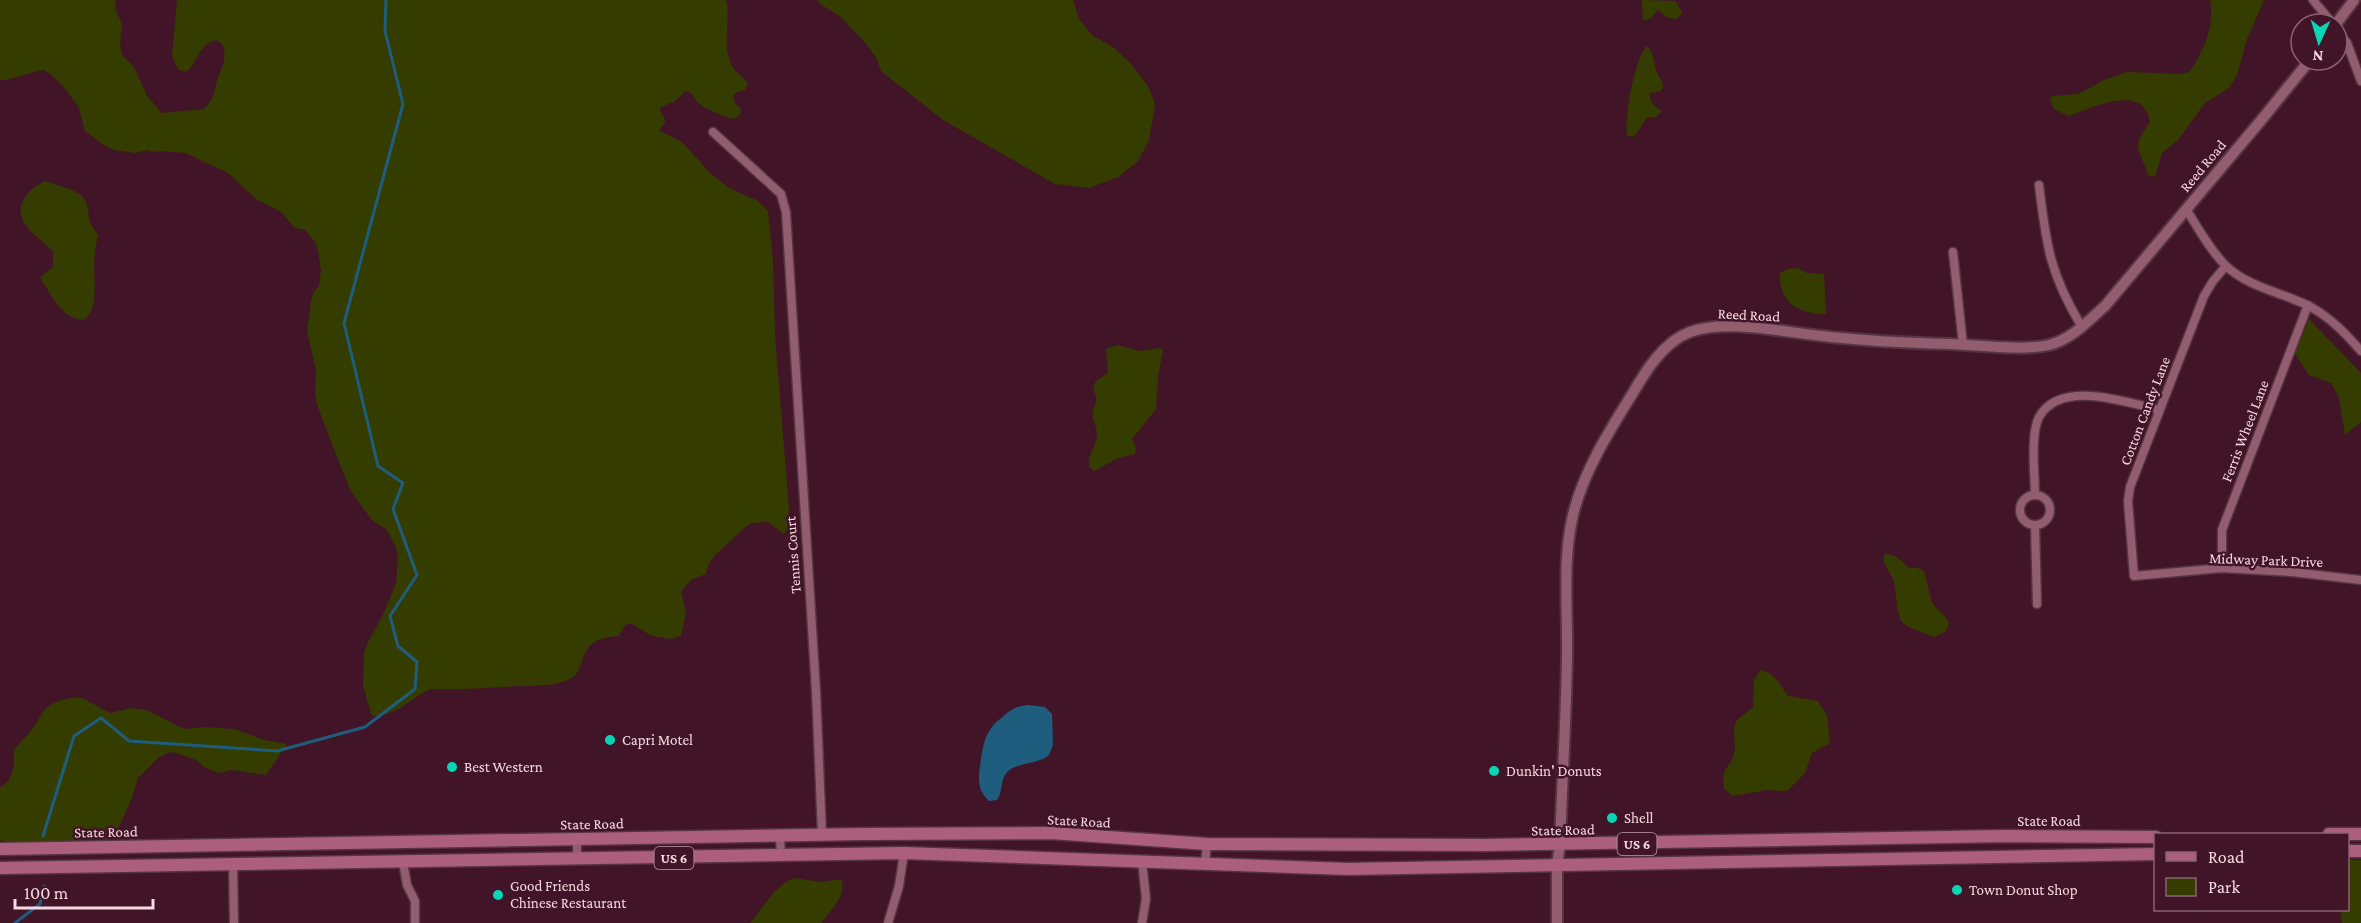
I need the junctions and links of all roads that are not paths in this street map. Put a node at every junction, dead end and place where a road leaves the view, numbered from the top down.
1 (2313, 0) edge
2 (2354, 0) edge
3 (2324, 12) edge
4 (2344, 12) edge
5 (2349, 48) edge
6 (2300, 72) edge
7 (2361, 81) edge
8 (713, 132) dead end
9 (2039, 185) dead end
10 (2186, 209) junction
11 (1953, 252) dead end
12 (2226, 266) junction
13 (2308, 305) junction
14 (2082, 327) junction
15 (1963, 345) junction
16 (2361, 351) edge
17 (2160, 410) junction
18 (2035, 495) junction
19 (2035, 525) junction
20 (2222, 568) junction
21 (2134, 576) joint
22 (2361, 580) edge
23 (2037, 604) dead end
24 (822, 834) junction
25 (780, 836) junction
26 (2154, 837) edge
27 (577, 839) junction
28 (1207, 844) junction
29 (1560, 845) junction
30 (0, 849) edge
31 (904, 853) junction
32 (2154, 854) edge
33 (781, 856) junction
34 (577, 859) junction
35 (1142, 861) junction
36 (403, 862) junction
37 (1205, 864) junction
38 (1557, 864) junction
39 (233, 865) junction
40 (0, 868) edge
41 (234, 923) edge
42 (415, 923) edge
43 (888, 923) edge
44 (1142, 923) edge
45 (1557, 923) edge

1 - 3 street
2 - 4 street
5 - 7 street
6 - 10 street, Reed Road
8 - 24 street, Tennis Court
9 - 14 street
10 - 12 street
10 - 14 street, Reed Road
11 - 15 street
12 - 13 street
12 - 17 street, Cotton Candy Lane
13 - 16 street
13 - 20 street, Ferris Wheel Lane
14 - 15 street, Reed Road
15 - 29 street, Reed Road
17 - 18 street
17 - 21 street, Cotton Candy Lane
18 - 19 street
18 - 19 street
19 - 23 street
20 - 21 street, Midway Park Drive
20 - 22 street, Midway Park Drive
24 - 25 main road, State Road / US 6
24 - 28 main road, State Road / US 6
25 - 27 main road, State Road / US 6
25 - 33 street
26 - 29 main road, State Road / US 6
27 - 30 main road, State Road / US 6
27 - 34 street
28 - 29 main road, State Road / US 6
28 - 37 street
29 - 38 street, Reed Road
31 - 33 main road, US 6
31 - 35 main road, US 6
31 - 43 street
32 - 38 main road, US 6
33 - 34 main road, US 6
34 - 36 main road, US 6
35 - 37 main road, US 6
35 - 44 street
36 - 39 main road, US 6
36 - 42 street
37 - 38 main road, US 6
38 - 45 street, Reed Road
39 - 40 main road, US 6
39 - 41 street

